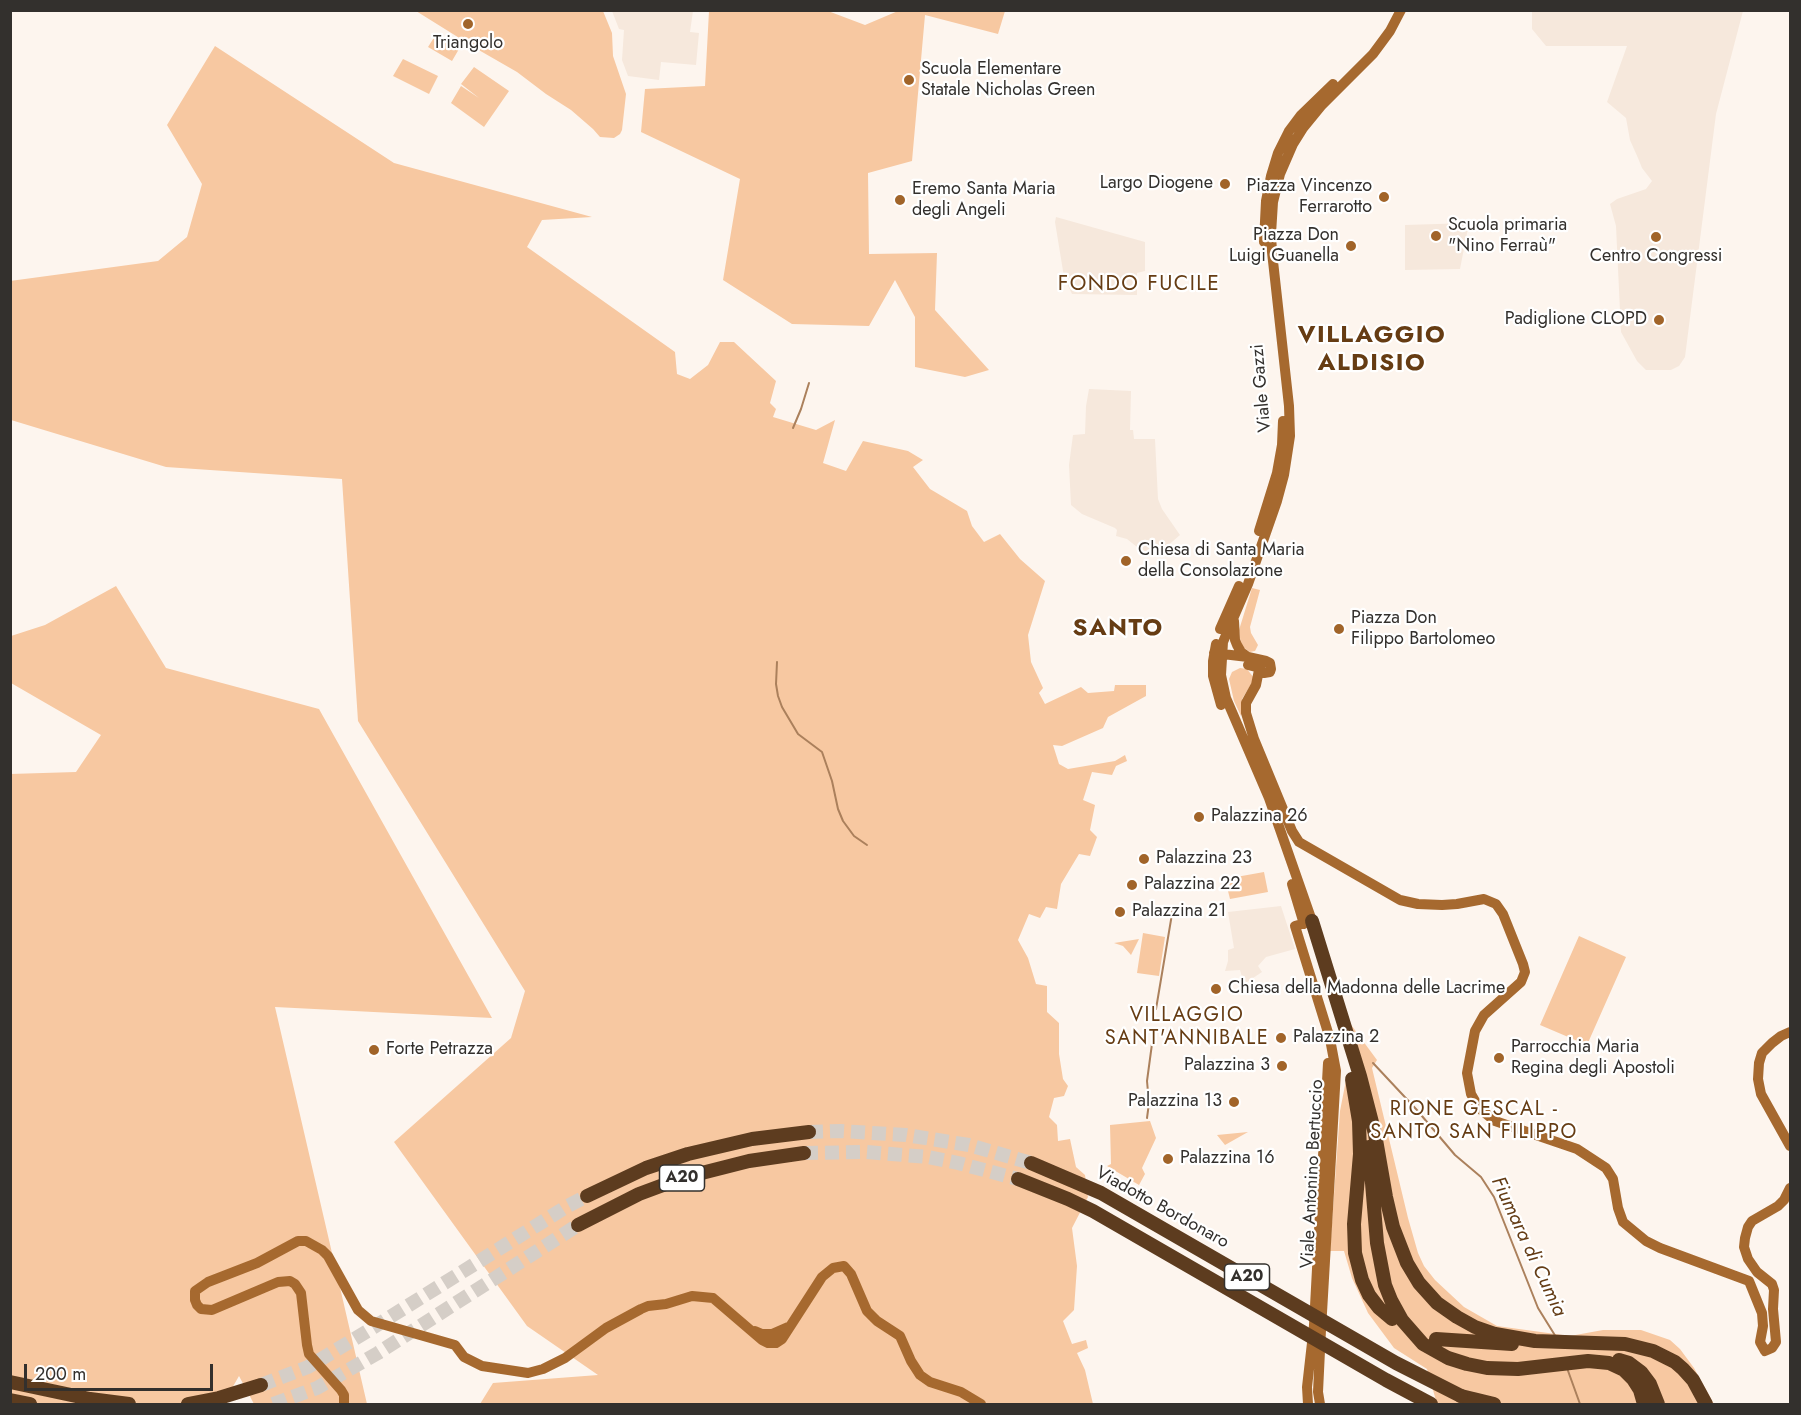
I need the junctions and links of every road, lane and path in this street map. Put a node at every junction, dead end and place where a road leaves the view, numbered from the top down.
1 (1393, 10) edge
2 (1401, 10) edge
3 (1234, 616) junction
4 (1221, 655) junction
5 (1248, 661) junction
6 (1304, 924) junction
7 (1301, 952) junction
8 (1791, 1032) edge
9 (1352, 1079) junction
10 (1368, 1107) junction
11 (802, 1133) tunnel mouth
12 (1791, 1146) edge
13 (799, 1154) tunnel mouth
14 (1031, 1163) tunnel mouth
15 (1018, 1179) tunnel mouth
16 (1791, 1188) edge
17 (586, 1196) tunnel mouth
18 (578, 1225) tunnel mouth
19 (1392, 1319) dead end
20 (1436, 1339) dead end
21 (10, 1382) edge
22 (261, 1385) tunnel mouth
23 (1461, 1395) junction
24 (10, 1401) edge
25 (30, 1404) edge
26 (129, 1404) edge
27 (188, 1404) edge
28 (344, 1404) edge
29 (981, 1404) edge
30 (1308, 1404) edge
31 (1320, 1404) edge
32 (1431, 1404) edge
33 (1481, 1404) edge
34 (1494, 1404) edge
35 (1644, 1404) edge
36 (1658, 1404) edge
37 (1704, 1404) edge

1 - 4 street, Viale Gazzi
2 - 3 street, Viale Gazzi
3 - 4 street, Viale Gazzi
3 - 5 street
4 - 5 street
4 - 6 street, Viale Gazzi
5 - 16 street
6 - 7 street, Viale Gazzi
6 - 9 highway
6 - 10 highway
7 - 30 street, Viale Antonino Bertuccio
7 - 31 street, Viale Antonino Bertuccio
8 - 12 street
9 - 19 highway
9 - 35 highway
10 - 36 highway
10 - 37 highway
11 - 17 highway, A20
13 - 18 highway, A20
14 - 23 highway, Viadotto Bordonaro / A20, bridge
15 - 32 highway, Viadotto Bordonaro / A20, bridge
20 - 37 highway
21 - 26 highway
22 - 27 highway
23 - 33 highway, A20
23 - 34 highway
24 - 25 highway
28 - 29 street

